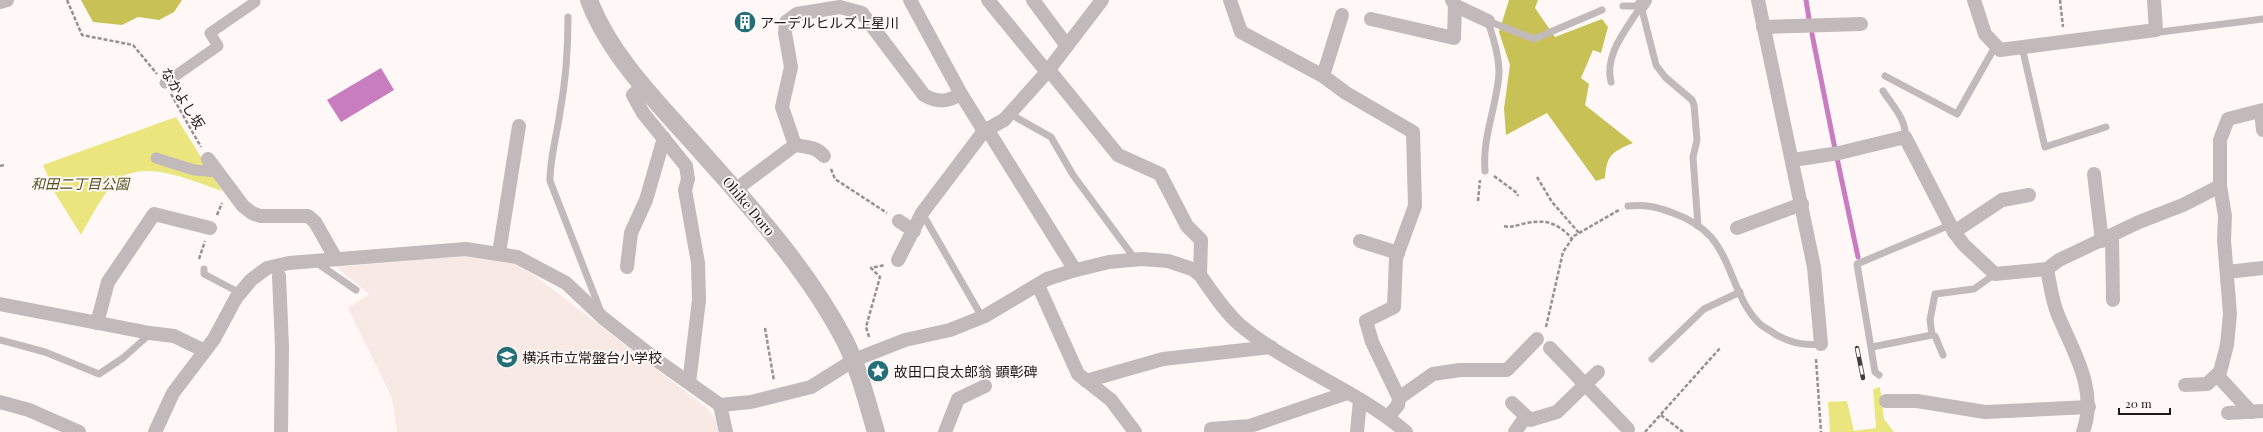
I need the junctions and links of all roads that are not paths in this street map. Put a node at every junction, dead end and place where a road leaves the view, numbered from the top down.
1 (7, 0) edge
2 (589, 0) edge
3 (910, 0) edge
4 (988, 0) edge
5 (1032, 0) edge
6 (1102, 0) edge
7 (1230, 0) edge
8 (1758, 0) edge
9 (1974, 0) edge
10 (2154, 0) edge
11 (0, 2) edge
12 (254, 2) dead end
13 (1453, 2) edge
14 (1643, 3) edge
15 (1622, 6) dead end
16 (1602, 10) dead end
17 (1342, 15) dead end
18 (568, 17) dead end
19 (1371, 19) dead end
20 (2263, 19) edge
21 (1488, 21) junction
22 (1861, 24) dead end
23 (1764, 27) junction
24 (2156, 30) junction
25 (1996, 45) junction
26 (1067, 46) junction
27 (2022, 47) junction
28 (1048, 71) junction
29 (1323, 76) junction
30 (1885, 76) dead end
31 (1611, 82) dead end
32 (165, 83) road end
33 (644, 85) junction
34 (1883, 91) dead end
35 (961, 94) junction
36 (2262, 111) edge
37 (1010, 114) junction
38 (519, 126) dead end
39 (2106, 127) dead end
40 (986, 130) junction
41 (2263, 130) edge
42 (1905, 137) junction
43 (664, 138) junction
44 (795, 145) junction
45 (824, 156) road end
46 (156, 158) dead end
47 (208, 159) road end
48 (1793, 160) junction
49 (1485, 171) road end
50 (218, 172) junction
51 (2094, 174) dead end
52 (2220, 186) junction
53 (735, 190) junction
54 (2029, 195) dead end
55 (1802, 204) junction
56 (1628, 206) road end
57 (922, 213) junction
58 (899, 221) road end
59 (1698, 226) junction
60 (210, 228) dead end
61 (1737, 228) dead end
62 (1952, 228) junction
63 (914, 231) junction
64 (2107, 239) junction
65 (1360, 241) dead end
66 (499, 253) junction
67 (1398, 253) junction
68 (336, 259) junction
69 (898, 260) road end
70 (1135, 260) junction
71 (314, 261) junction
72 (627, 267) dead end
73 (2263, 268) edge
74 (204, 269) dead end
75 (278, 270) junction
76 (1075, 270) junction
77 (2048, 270) junction
78 (2227, 272) junction
79 (1995, 274) junction
80 (1200, 275) junction
81 (1038, 285) junction
82 (356, 290) dead end
83 (1740, 292) junction
84 (240, 293) junction
85 (2113, 300) dead end
86 (0, 304) edge
87 (982, 317) junction
88 (603, 318) junction
89 (97, 323) junction
90 (150, 333) junction
91 (1932, 335) junction
92 (1537, 339) road end
93 (0, 340) edge
94 (1271, 347) junction
95 (1872, 347) junction
96 (1550, 348) dead end
97 (1819, 348) joint
98 (205, 350) junction
99 (1943, 355) dead end
100 (1652, 359) dead end
101 (854, 360) junction
102 (1598, 372) dead end
103 (1879, 375) dead end
104 (2217, 375) junction
105 (1086, 381) junction
106 (689, 383) junction
107 (1587, 384) junction
108 (2185, 385) dead end
109 (985, 386) dead end
110 (1347, 393) junction
111 (1400, 398) junction
112 (1360, 400) junction
113 (1886, 401) dead end
114 (0, 402) edge
115 (1512, 403) dead end
116 (720, 405) junction
117 (2089, 407) junction
118 (2257, 412) edge
119 (2228, 413) dead end
120 (1526, 416) junction
121 (1388, 417) junction
122 (1628, 429) dead end
123 (79, 432) edge
124 (155, 432) edge
125 (282, 432) edge
126 (726, 432) edge
127 (876, 432) edge
128 (945, 432) edge
129 (1135, 432) edge
130 (1211, 432) edge
131 (1357, 432) edge
132 (1406, 432) edge
133 (1515, 432) edge
134 (2084, 432) edge

1 - 11 street
2 - 33 street, Ohike Doro
3 - 35 street
4 - 28 street
5 - 26 street
6 - 26 street
7 - 29 street
8 - 23 street
9 - 25 street
10 - 24 street
12 - 32 street
13 - 19 street
13 - 21 street
14 - 15 lane
14 - 31 lane
14 - 59 lane
16 - 21 lane
17 - 29 street
18 - 88 lane
20 - 24 lane
21 - 49 lane
22 - 23 street
23 - 48 street
24 - 27 street
25 - 27 street
25 - 30 lane
26 - 28 street
27 - 39 lane
28 - 37 street
28 - 80 street
29 - 67 street
33 - 43 street
33 - 53 street, Ohike Doro
34 - 42 lane
35 - 40 street
35 - 44 street
36 - 41 street
36 - 52 street
37 - 40 street
37 - 70 lane
38 - 66 street
40 - 57 street
40 - 76 street
42 - 48 street
42 - 62 street
43 - 72 street
43 - 106 street
44 - 45 street
44 - 53 street
46 - 50 street
47 - 50 street
48 - 55 street
50 - 68 street
51 - 64 street
52 - 64 street
52 - 78 street
53 - 101 street, Ohike Doro
54 - 62 street
55 - 61 street
55 - 97 street
56 - 59 lane
57 - 63 street
57 - 87 lane
58 - 63 street
59 - 83 lane
60 - 89 street
62 - 79 street
62 - 95 lane
63 - 69 street
64 - 77 street
64 - 85 street
65 - 67 street
66 - 68 street
66 - 88 street
67 - 111 street
68 - 71 street
70 - 76 street
70 - 80 street
71 - 75 street
71 - 82 lane
73 - 78 street
74 - 84 lane
75 - 84 street
75 - 125 street
76 - 81 street
77 - 79 street
77 - 117 street
78 - 104 street
79 - 91 lane
80 - 94 street
81 - 87 street
81 - 105 street
83 - 97 lane
83 - 100 lane
84 - 98 street
86 - 89 street
87 - 101 street
88 - 106 street
89 - 90 street
90 - 93 lane
90 - 98 street
91 - 95 lane
91 - 99 lane
92 - 111 street
94 - 105 street
94 - 110 street
95 - 103 lane
96 - 107 street
98 - 124 street
101 - 116 street
101 - 127 street, Ohike Doro
102 - 107 street
104 - 108 street
104 - 118 street
105 - 129 street
106 - 116 street
107 - 120 street
107 - 122 street
109 - 128 street
110 - 112 street
110 - 130 street
111 - 121 street
112 - 121 street
112 - 131 street
113 - 117 street
114 - 123 street
115 - 120 street
116 - 126 street
117 - 134 street
118 - 119 street
120 - 133 street
121 - 132 street

